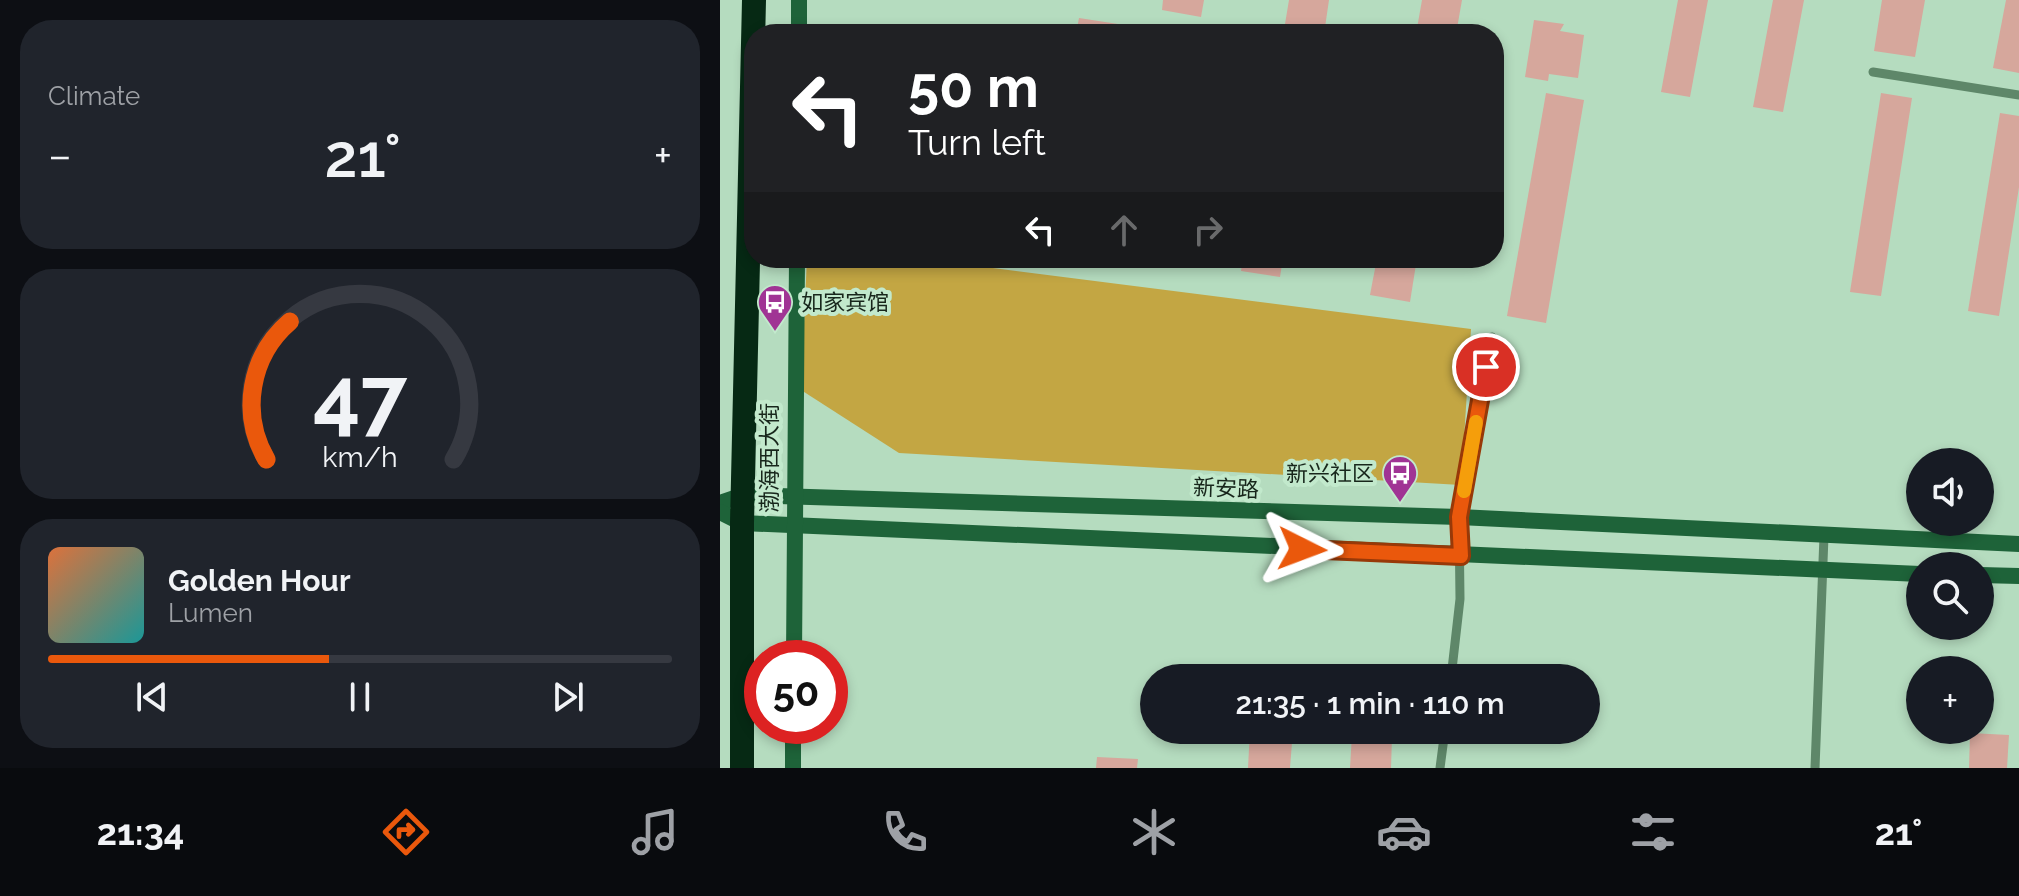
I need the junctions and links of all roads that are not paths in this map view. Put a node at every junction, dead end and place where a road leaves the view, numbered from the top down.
1 (754, 0) edge
2 (799, 0) edge
3 (753, 24) edge
4 (799, 24) edge
5 (1873, 72) dead end
6 (2019, 95) edge
7 (744, 227) edge
8 (797, 268) edge
9 (1492, 337) dead end
10 (795, 496) junction
11 (732, 499) edge
12 (1459, 517) junction
13 (731, 518) edge
14 (795, 526) junction
15 (1824, 536) junction
16 (2019, 544) edge
17 (1461, 556) junction
18 (1824, 571) junction
19 (1906, 574) edge
20 (1994, 575) edge
21 (2019, 576) edge
22 (794, 640) edge
23 (1453, 664) edge
24 (793, 744) edge
25 (1443, 744) edge
26 (742, 768) edge
27 (793, 768) edge
28 (1440, 768) edge
29 (1815, 768) edge

1 - 3 highway, 渤海西大街
2 - 4 main road
5 - 6 lane
7 - 11 highway, 渤海西大街
8 - 10 main road, 渤海西大街
9 - 12 lane
10 - 11 main road, 新安路
10 - 12 main road, 新安路
10 - 14 main road, 渤海西大街
11 - 13 highway, 渤海西大街
12 - 15 main road, 新安路
12 - 17 lane
13 - 14 main road
13 - 26 highway, 渤海西大街
14 - 17 main road
14 - 22 main road, 渤海西大街
15 - 16 main road, 新安路
15 - 18 lane
17 - 18 main road
17 - 23 lane
18 - 19 main road
18 - 29 lane
20 - 21 main road
24 - 27 main road
25 - 28 lane

